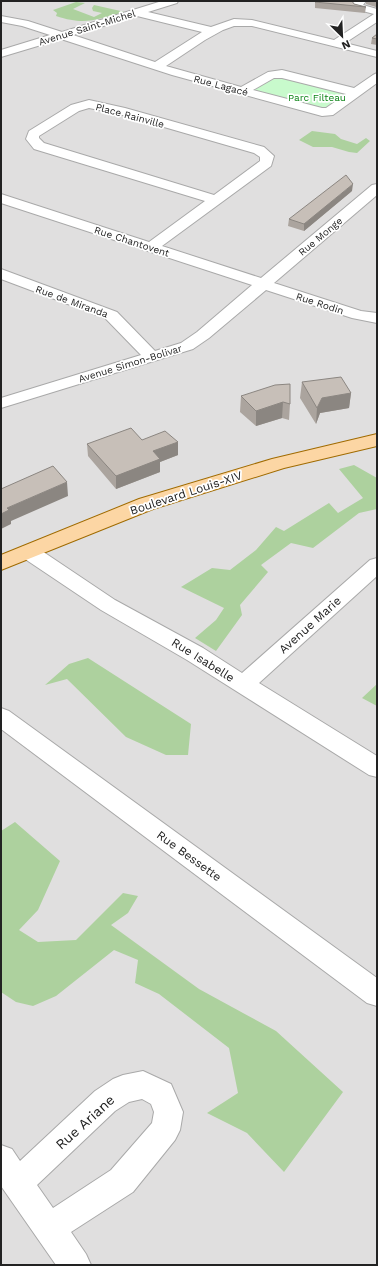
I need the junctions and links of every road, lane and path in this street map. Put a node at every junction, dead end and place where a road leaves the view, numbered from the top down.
1 (173, 1) edge
2 (360, 1) edge
3 (135, 12) junction
4 (377, 12) edge
5 (377, 17) edge
6 (1, 19) edge
7 (212, 31) junction
8 (58, 35) junction
9 (336, 44) junction
10 (1, 54) edge
11 (377, 54) edge
12 (156, 67) junction
13 (377, 77) edge
14 (244, 90) junction
15 (356, 93) junction
16 (377, 188) edge
17 (1, 198) edge
18 (217, 200) junction
19 (151, 247) junction
20 (1, 274) edge
21 (264, 284) junction
22 (377, 318) edge
23 (151, 356) junction
24 (1, 403) edge
25 (377, 440) edge
26 (30, 552) junction
27 (1, 563) edge
28 (377, 565) edge
29 (242, 685) junction
30 (3, 722) edge
31 (377, 768) edge
32 (377, 994) edge
33 (9, 1171) edge
34 (50, 1228) junction
35 (75, 1265) edge

1 - 3 street, Avenue Saint-Michel
2 - 4 street
3 - 7 street
3 - 8 street, Avenue Saint-Michel
5 - 9 street
6 - 8 street, Rue Lagacé
7 - 9 street
7 - 12 street
8 - 10 street, Avenue Saint-Michel
8 - 12 street, Rue Lagacé
9 - 11 street
12 - 14 street, Rue Lagacé
13 - 15 street, Rue Lagacé
14 - 15 street
14 - 15 street, Rue Lagacé
16 - 21 street, Rue Monge
17 - 19 street, Rue Chantovent
18 - 18 street, Place Rainville
18 - 19 street, Place Rainville
19 - 21 street, Rue Chantovent
20 - 23 street, Rue de Miranda
21 - 22 street, Rue Rodin
21 - 23 street, Avenue Simon-Bolivar
23 - 24 street, Avenue Simon-Bolivar
25 - 26 main road, Boulevard Louis-XIV
26 - 27 main road, Boulevard Louis-XIV
26 - 29 street, Rue Isabelle
28 - 29 street, Avenue Marie
29 - 31 street, Rue Isabelle
30 - 32 street, Rue Bessette
33 - 34 street, Rue Ariane
33 - 34 street, Rue Ariane
34 - 35 street, Rue Ariane

